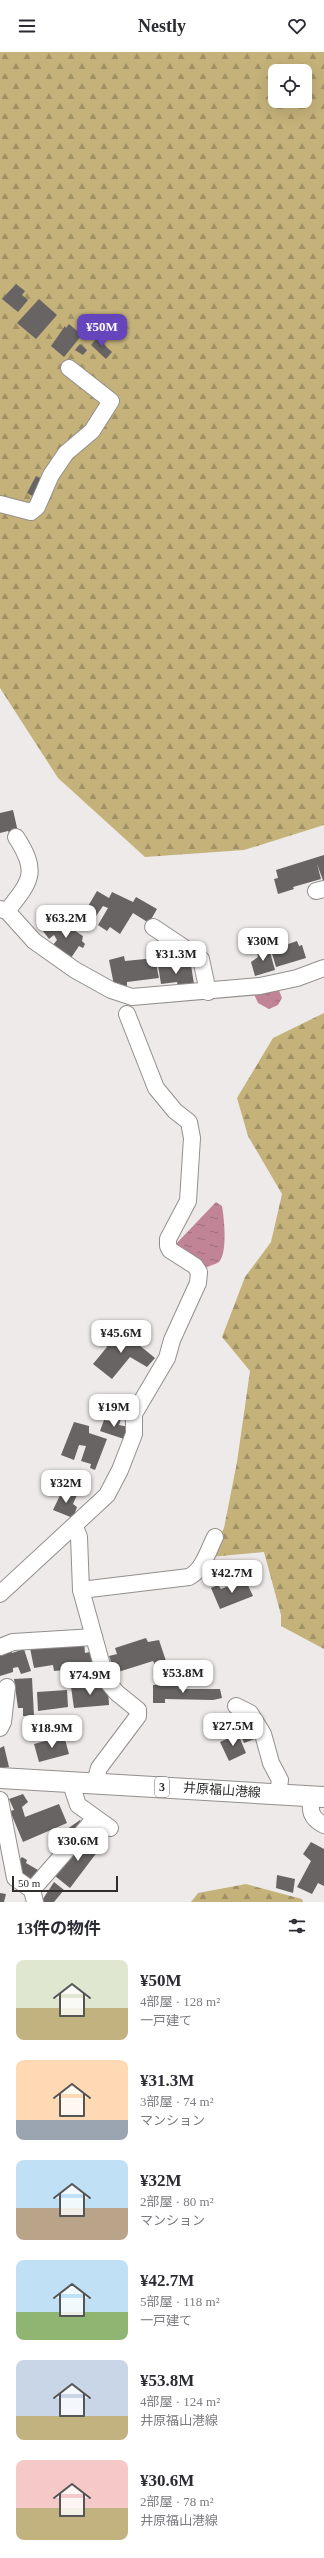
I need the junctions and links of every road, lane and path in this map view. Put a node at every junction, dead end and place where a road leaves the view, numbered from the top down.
1 (69, 368) dead end
2 (0, 504) edge
3 (16, 837) dead end
4 (4, 910) edge
5 (153, 927) dead end
6 (324, 968) edge
7 (208, 992) junction
8 (127, 1014) dead end
9 (75, 1527) junction
10 (215, 1537) dead end
11 (81, 1590) junction
12 (0, 1594) edge
13 (94, 1637) junction
14 (0, 1647) edge
15 (7, 1687) dead end
16 (236, 1706) dead end
17 (0, 1728) edge
18 (0, 1778) edge
19 (70, 1781) junction
20 (95, 1782) junction
21 (278, 1794) junction
22 (318, 1797) edge
23 (0, 1800) edge
24 (95, 1818) junction
25 (324, 1826) edge
26 (110, 1828) dead end
27 (34, 1896) edge

1 - 2 street
3 - 4 street
4 - 7 street
5 - 7 street
6 - 7 street
8 - 9 street
9 - 11 street
9 - 12 street
10 - 11 street
11 - 13 street
13 - 14 street
13 - 20 street
15 - 17 street
16 - 21 street
18 - 19 main road, 井原福山港線 / 3
19 - 20 main road, 井原福山港線 / 3
19 - 24 street
20 - 21 main road, 井原福山港線 / 3
21 - 22 main road, 井原福山港線 / 3
22 - 25 street
23 - 27 street
24 - 26 street
24 - 27 street

